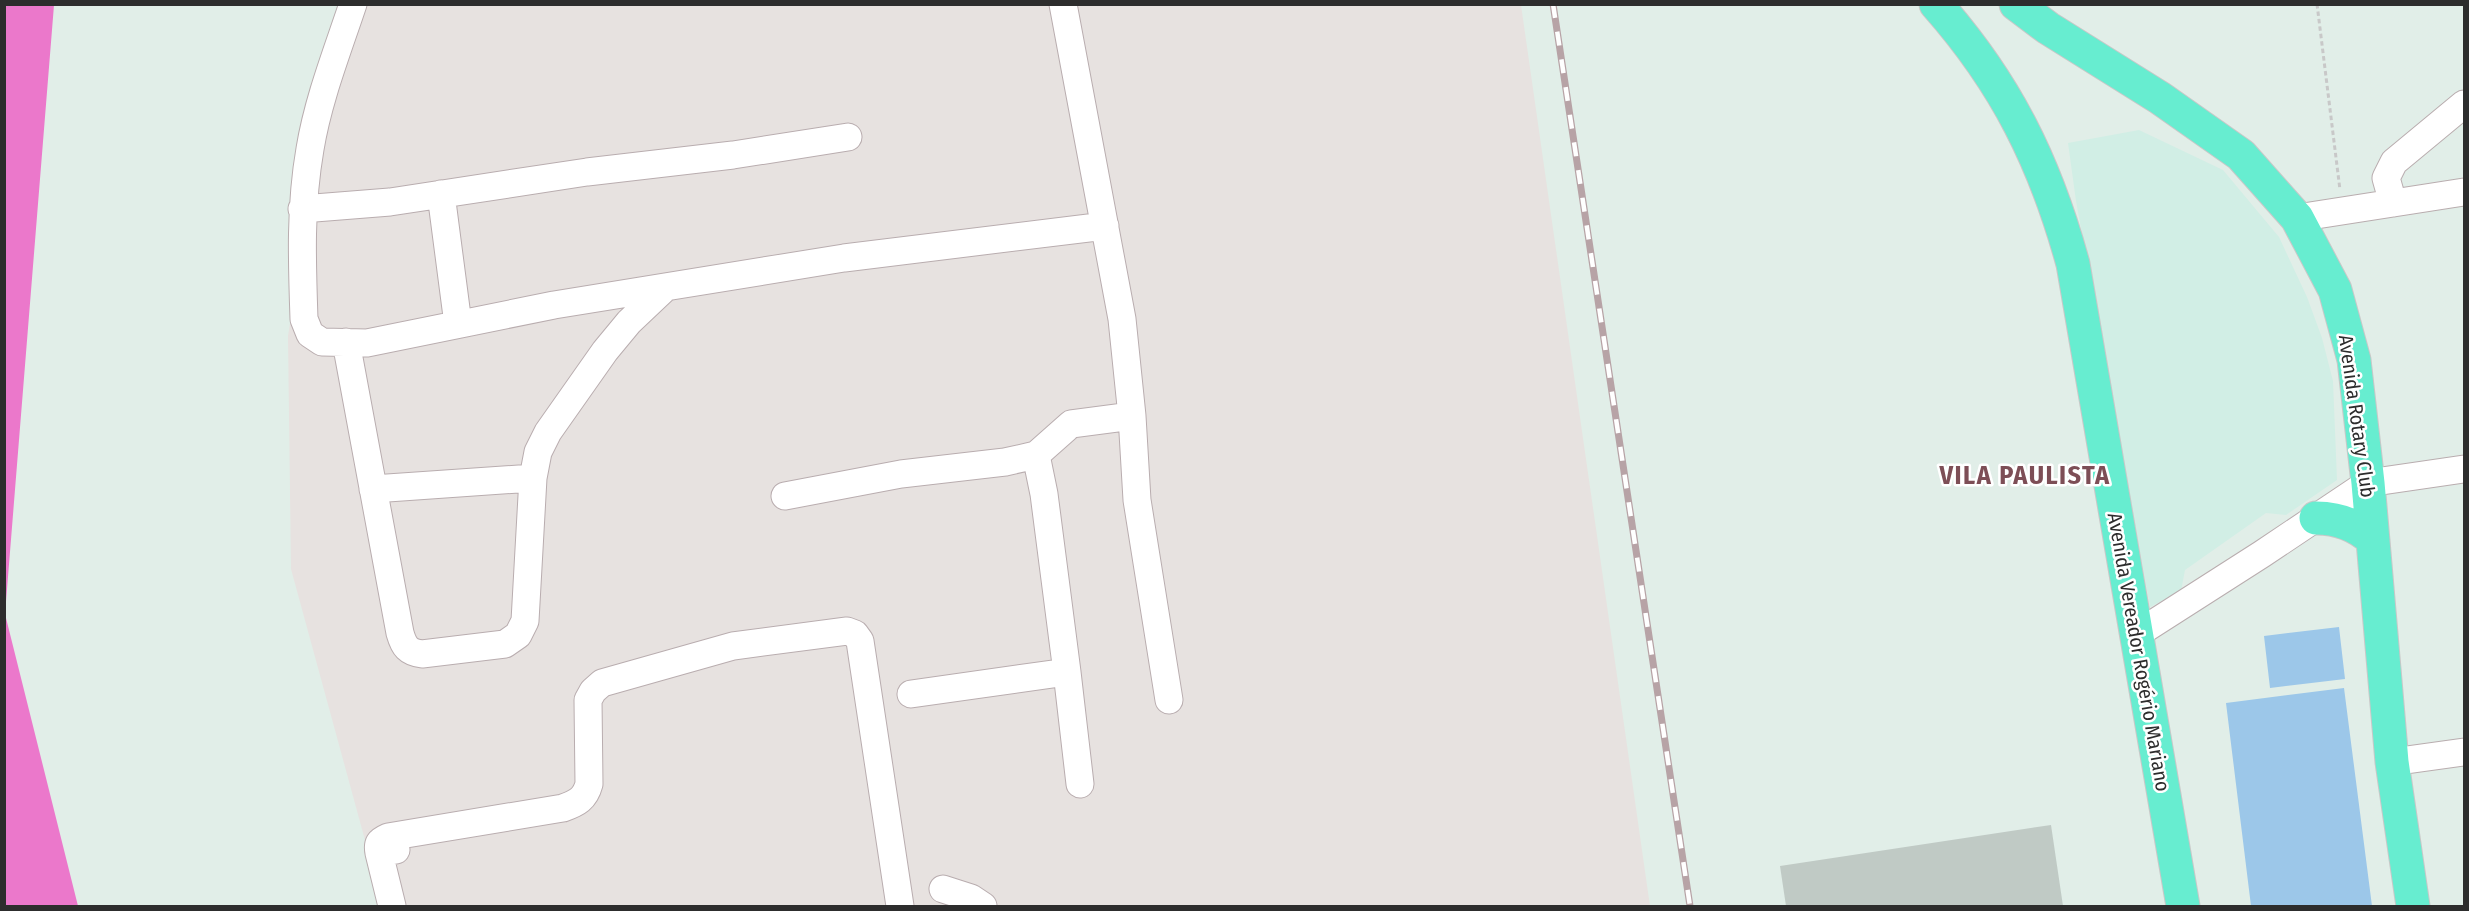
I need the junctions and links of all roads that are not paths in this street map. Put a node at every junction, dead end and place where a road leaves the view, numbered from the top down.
1 (353, 4) edge
2 (1063, 4) edge
3 (1936, 4) edge
4 (2016, 4) edge
5 (2464, 104) edge
6 (848, 137) dead end
7 (2464, 192) edge
8 (441, 194) junction
9 (2392, 203) junction
10 (302, 209) junction
11 (2297, 218) junction
12 (1105, 226) junction
13 (666, 287) junction
14 (458, 324) junction
15 (346, 342) junction
16 (1132, 416) junction
17 (1036, 455) junction
18 (2464, 469) edge
19 (533, 478) junction
20 (2368, 483) junction
21 (373, 489) junction
22 (785, 496) dead end
23 (2316, 518) junction
24 (2373, 540) junction
25 (2137, 634) junction
26 (1067, 672) junction
27 (911, 693) dead end
28 (1169, 700) dead end
29 (2464, 752) edge
30 (2392, 762) junction
31 (1080, 784) dead end
32 (412, 847) dead end
33 (379, 853) junction
34 (943, 889) dead end
35 (392, 906) edge
36 (900, 906) edge
37 (983, 906) edge
38 (2183, 906) edge
39 (2413, 906) edge

1 - 10 street
2 - 12 street
3 - 25 main road, Avenida Vereador Rogério Mariano
4 - 11 main road, Avenida Rotary Club
5 - 9 street
6 - 8 street
7 - 9 street
8 - 10 street
8 - 14 street
9 - 11 street
10 - 15 street
11 - 20 main road, Avenida Rotary Club
12 - 13 street
12 - 16 street
13 - 14 street
13 - 19 street
14 - 15 street
15 - 21 street
16 - 17 street
16 - 28 street
17 - 22 street
17 - 26 street
18 - 20 street
19 - 21 street
19 - 21 street
20 - 23 street
20 - 24 main road, Avenida Rotary Club
23 - 24 main road
23 - 25 street
24 - 30 main road, Avenida Rotary Club
25 - 38 main road, Avenida Vereador Rogério Mariano
26 - 27 street
26 - 31 street
29 - 30 street
30 - 39 main road, Avenida Rotary Club
32 - 33 street
33 - 35 street
33 - 36 street
34 - 37 street

